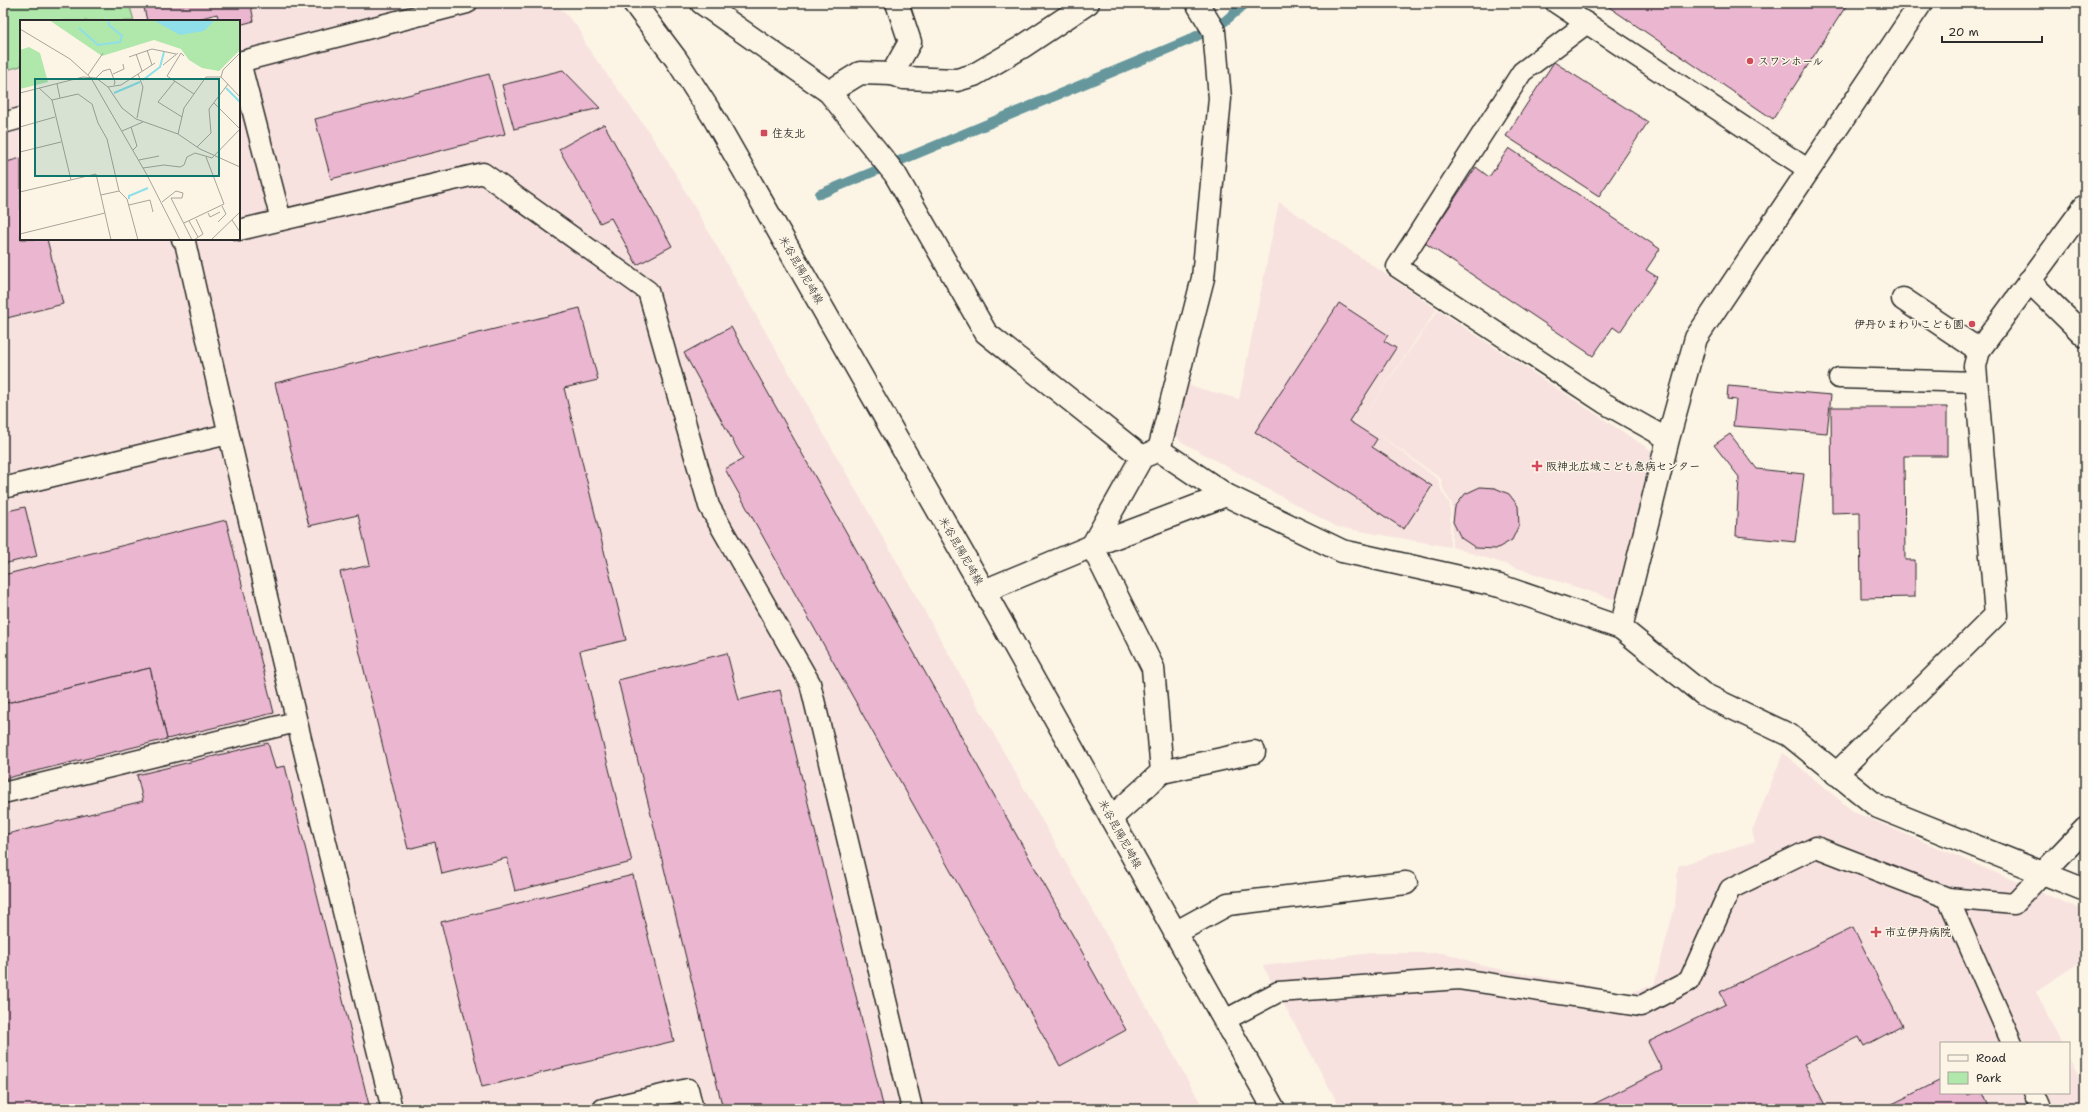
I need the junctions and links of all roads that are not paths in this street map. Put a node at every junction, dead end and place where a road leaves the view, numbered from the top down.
1 (467, 3) edge
2 (634, 3) edge
3 (702, 3) edge
4 (897, 3) edge
5 (1088, 3) edge
6 (1198, 3) edge
7 (1556, 3) edge
8 (1921, 3) edge
9 (1586, 23) junction
10 (240, 62) edge
11 (240, 66) edge
12 (892, 74) junction
13 (829, 92) junction
14 (20, 118) edge
15 (3, 123) edge
16 (1809, 170) junction
17 (2085, 206) edge
18 (280, 220) junction
19 (240, 230) edge
20 (189, 240) edge
21 (2029, 281) junction
22 (1904, 299) dead end
23 (2085, 336) edge
24 (1979, 350) junction
25 (1839, 378) dead end
26 (1976, 382) junction
27 (228, 434) junction
28 (1668, 439) junction
29 (1150, 454) junction
30 (3, 488) edge
31 (1226, 495) junction
32 (1092, 546) junction
33 (984, 591) junction
34 (1621, 628) junction
35 (296, 722) junction
36 (1254, 752) dead end
37 (1162, 772) junction
38 (1836, 774) junction
39 (3, 793) edge
40 (1111, 818) junction
41 (2085, 829) edge
42 (2042, 874) junction
43 (1406, 883) dead end
44 (2085, 890) edge
45 (1948, 898) junction
46 (1176, 933) junction
47 (1225, 1020) junction
48 (2012, 1042) edge
49 (2034, 1094) edge
50 (392, 1109) edge
51 (603, 1109) edge
52 (693, 1109) edge
53 (912, 1109) edge
54 (1274, 1109) edge
55 (2041, 1109) edge

1 - 10 lane
2 - 33 street, 米谷昆陽尼崎線
3 - 13 street
4 - 12 street
5 - 12 street
6 - 29 street
7 - 9 lane
8 - 16 street
9 - 16 lane
9 - 28 lane
11 - 18 lane
12 - 13 street
13 - 29 street
14 - 15 lane
16 - 28 street
17 - 21 street
18 - 19 lane
18 - 53 lane
20 - 27 lane
21 - 23 street
21 - 24 street
22 - 24 street
24 - 26 street
25 - 26 lane
26 - 38 street
27 - 30 lane
27 - 35 lane
28 - 34 street
29 - 31 street
29 - 32 street
31 - 32 street
31 - 34 street
32 - 33 street
32 - 37 street
33 - 40 street, 米谷昆陽尼崎線
34 - 38 street
35 - 39 lane
35 - 50 lane
36 - 37 street
37 - 40 street
38 - 42 street
40 - 46 street, 米谷昆陽尼崎線
41 - 42 street
42 - 44 street
42 - 45 lane
43 - 46 street
45 - 47 lane
45 - 48 lane
46 - 47 street, 米谷昆陽尼崎線
47 - 54 street, 米谷昆陽尼崎線
49 - 55 lane
51 - 52 lane

